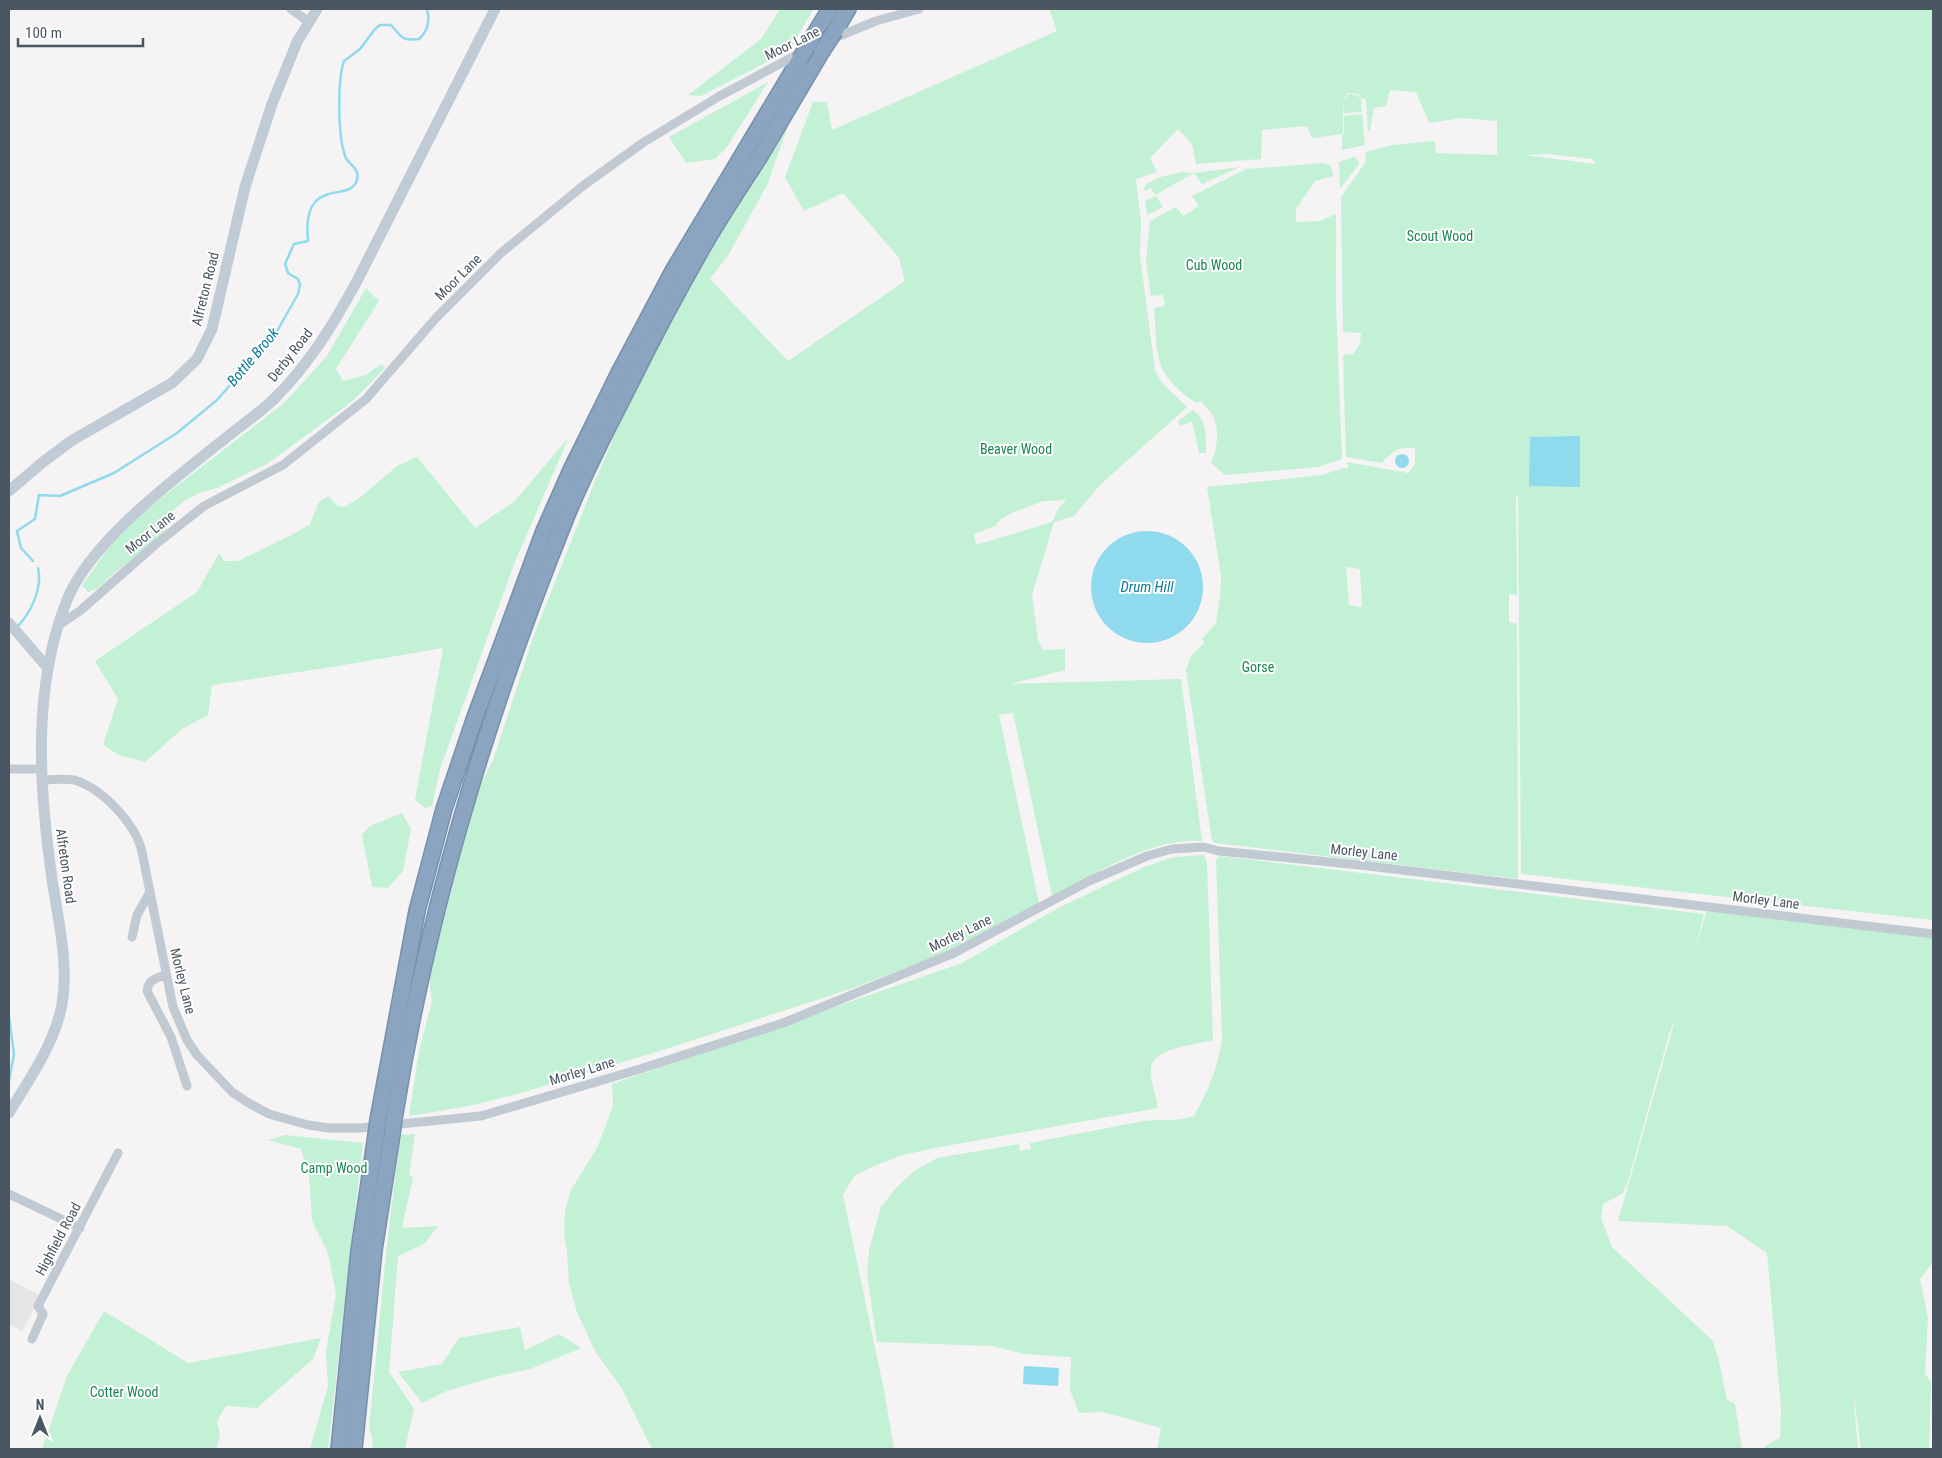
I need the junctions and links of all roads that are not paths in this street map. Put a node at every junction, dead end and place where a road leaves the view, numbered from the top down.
1 (291, 9) edge
2 (317, 9) edge
3 (495, 9) edge
4 (830, 9) edge
5 (848, 9) edge
6 (919, 9) edge
7 (309, 22) junction
8 (817, 46) junction
9 (9, 492) edge
10 (9, 623) edge
11 (59, 626) junction
12 (47, 667) junction
13 (9, 769) edge
14 (42, 774) junction
15 (150, 892) junction
16 (1933, 934) edge
17 (132, 937) dead end
18 (166, 975) junction
19 (187, 1086) dead end
20 (9, 1113) edge
21 (118, 1153) dead end
22 (9, 1194) edge
23 (80, 1228) junction
24 (32, 1339) dead end
25 (339, 1449) edge
26 (354, 1449) edge

1 - 7 street
2 - 7 main road, Alfreton Road
3 - 11 main road, Derby Road
4 - 8 highway
5 - 8 highway, bridge
6 - 11 street, Moor Lane
7 - 9 main road, Alfreton Road
8 - 25 highway, bridge
8 - 26 highway
10 - 12 main road
11 - 12 main road, Derby Road
12 - 14 main road, Alfreton Road
13 - 14 street, Morley Lane
14 - 15 street, Morley Lane
14 - 20 main road, Alfreton Road
15 - 17 street
15 - 18 street, Morley Lane
16 - 18 street, Morley Lane
18 - 19 street
21 - 23 street, Highfield Road
22 - 23 street
23 - 24 street, Highfield Road

